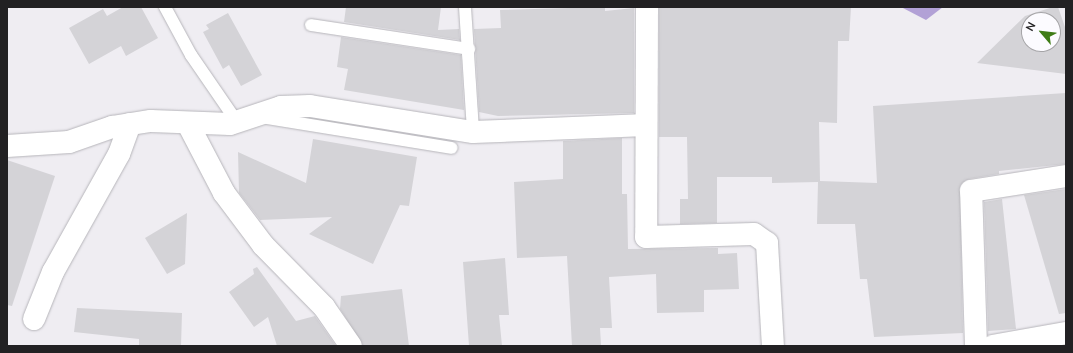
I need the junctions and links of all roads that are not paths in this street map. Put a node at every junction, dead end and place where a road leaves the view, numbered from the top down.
1 (165, 7) edge
2 (465, 7) edge
3 (647, 7) edge
4 (311, 25) dead end
5 (469, 49) junction
6 (246, 119) junction
7 (130, 124) junction
8 (188, 124) junction
9 (646, 125) junction
10 (473, 132) junction
11 (7, 146) edge
12 (452, 148) dead end
13 (1066, 176) edge
14 (34, 319) dead end
15 (1066, 333) edge
16 (351, 346) edge
17 (773, 346) edge
18 (976, 346) edge
19 (993, 346) edge

1 - 6 lane
2 - 5 lane
3 - 9 street
4 - 5 lane
5 - 10 lane
6 - 8 street
6 - 10 street
6 - 12 lane
7 - 8 street
7 - 11 street
7 - 14 street
8 - 16 street
9 - 10 street
9 - 17 street
13 - 18 street
15 - 19 street

